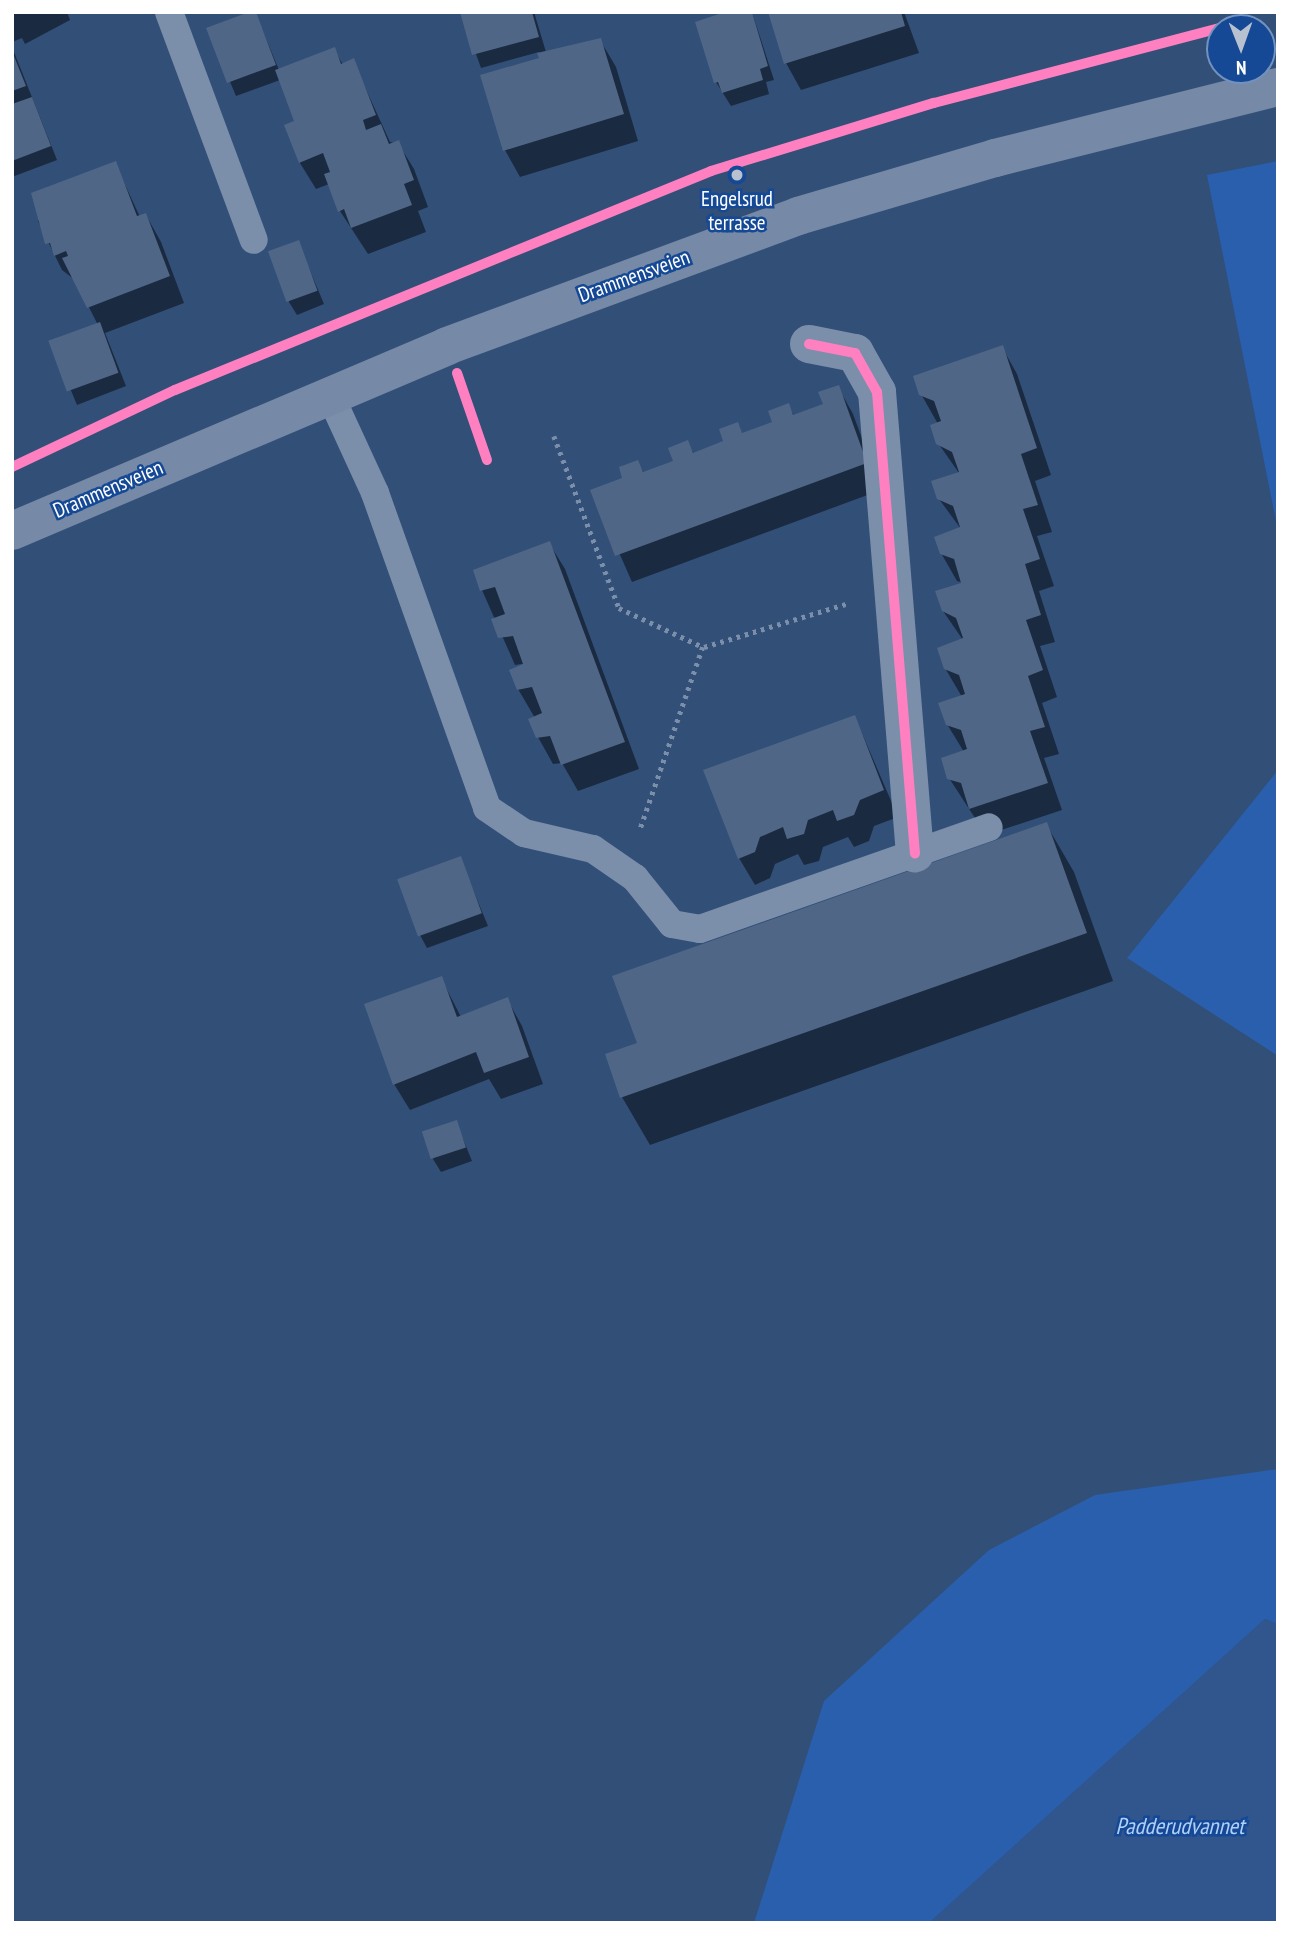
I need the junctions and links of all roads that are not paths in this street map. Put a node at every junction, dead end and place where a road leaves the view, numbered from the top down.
1 (169, 12) edge
2 (1278, 87) edge
3 (254, 240) dead end
4 (809, 344) dead end
5 (330, 396) junction
6 (12, 531) edge
7 (989, 827) dead end
8 (915, 853) junction

1 - 3 lane
2 - 5 main road, Drammensveien
4 - 8 street
5 - 6 main road, Drammensveien
5 - 8 lane
7 - 8 lane

